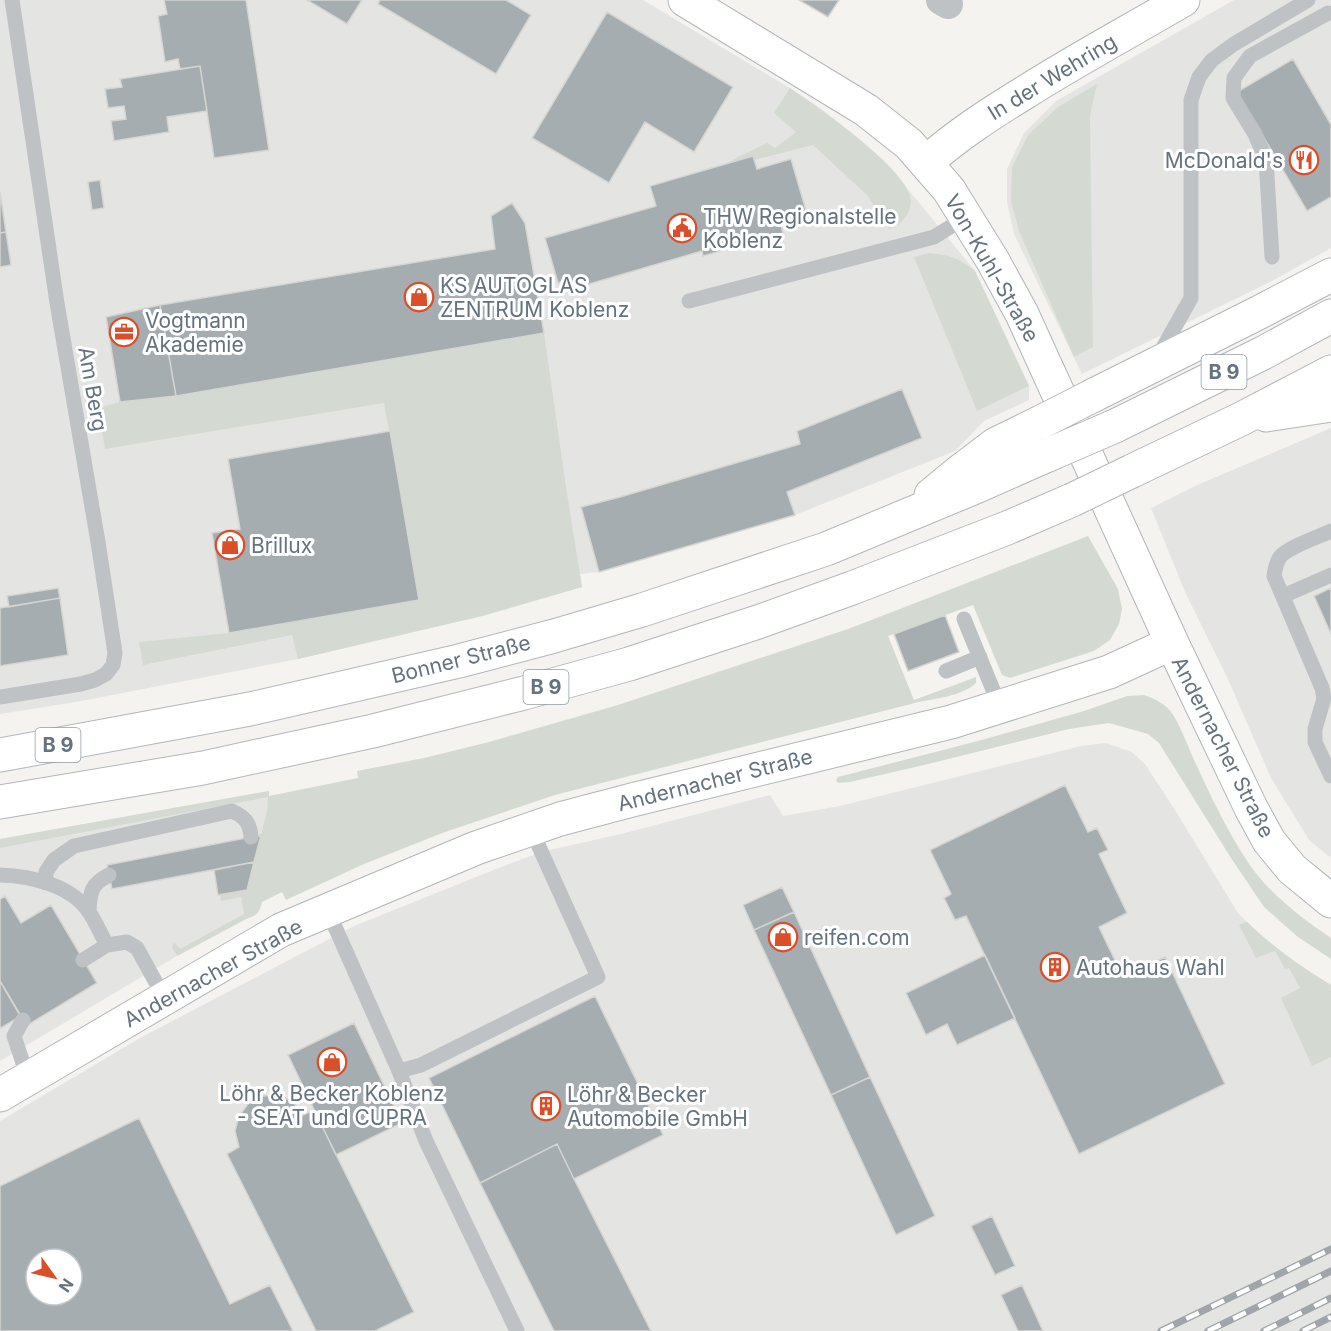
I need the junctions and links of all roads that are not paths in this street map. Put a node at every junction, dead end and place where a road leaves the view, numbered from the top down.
1 (12, 0) edge
2 (685, 0) edge
3 (1183, 0) edge
4 (1309, 0) edge
5 (1329, 11) edge
6 (927, 162) junction
7 (966, 217) junction
8 (1272, 257) dead end
9 (1331, 274) edge
10 (689, 301) dead end
11 (1331, 316) edge
12 (1153, 365) junction
13 (1331, 372) edge
14 (1331, 405) edge
15 (1241, 420) junction
16 (909, 514) junction
17 (1331, 531) edge
18 (1331, 575) edge
19 (1283, 596) junction
20 (964, 619) dead end
21 (1172, 643) junction
22 (980, 657) junction
23 (946, 671) dead end
24 (0, 697) edge
25 (1000, 707) junction
26 (0, 755) edge
27 (1331, 776) edge
28 (0, 802) edge
29 (531, 829) junction
30 (251, 837) dead end
31 (0, 875) edge
32 (109, 875) dead end
33 (46, 883) junction
34 (1331, 901) edge
35 (89, 911) junction
36 (328, 911) junction
37 (107, 945) junction
38 (83, 960) dead end
39 (165, 999) junction
40 (23, 1020) dead end
41 (399, 1071) junction
42 (28, 1078) junction
43 (0, 1095) edge
44 (517, 1331) edge

1 - 24 lane, Am Berg
2 - 6 main road, Von-Kuhl-Straße
3 - 6 main road, In der Wehring
4 - 5 lane
4 - 12 lane
5 - 8 lane
6 - 7 main road, Von-Kuhl-Straße
7 - 10 lane
7 - 21 main road, Von-Kuhl-Straße
9 - 12 main road
11 - 16 main road, B 9, bridge
12 - 16 main road, bridge
13 - 15 main road, B 9
14 - 15 main road
15 - 28 main road, B 9, bridge
16 - 26 main road, Bonner Straße / B 9
17 - 19 lane
18 - 19 lane
19 - 27 lane
20 - 22 lane
21 - 25 main road, Andernacher Straße
21 - 34 main road, Andernacher Straße
22 - 23 lane
22 - 25 lane
25 - 29 main road, Andernacher Straße
29 - 36 main road, Andernacher Straße
29 - 41 lane
30 - 33 lane
31 - 33 lane
32 - 35 lane
33 - 35 lane
35 - 37 lane
36 - 39 main road, Andernacher Straße
36 - 41 lane
37 - 38 lane
37 - 39 lane
39 - 42 main road, Andernacher Straße
40 - 42 lane
41 - 44 lane
42 - 43 main road, Andernacher Straße

